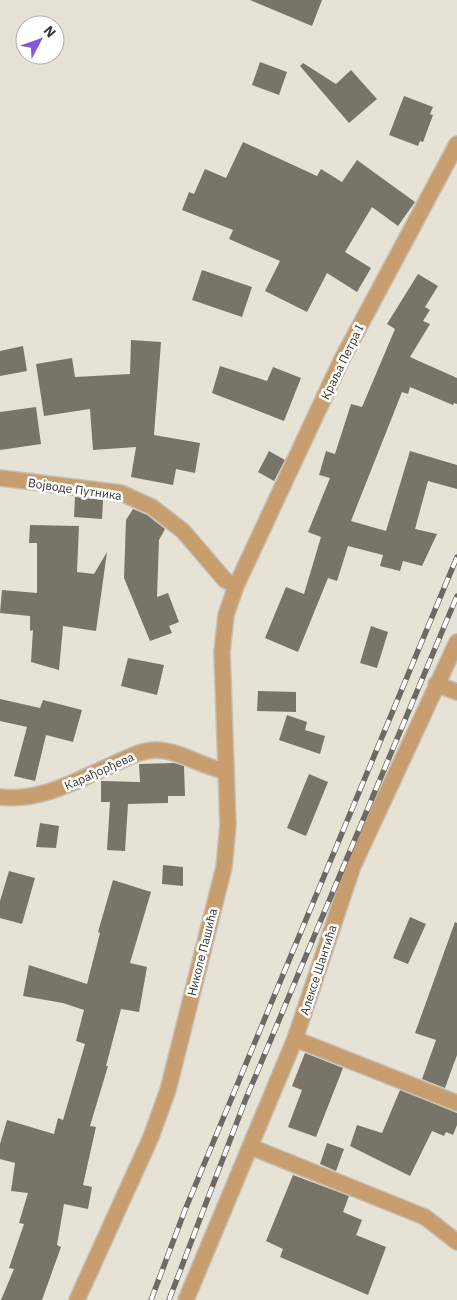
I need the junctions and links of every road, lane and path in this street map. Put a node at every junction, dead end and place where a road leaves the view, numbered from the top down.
1 (457, 144) edge
2 (0, 478) edge
3 (236, 586) junction
4 (457, 642) edge
5 (436, 684) junction
6 (457, 692) edge
7 (225, 771) junction
8 (0, 797) edge
9 (295, 1039) junction
10 (457, 1103) edge
11 (251, 1147) junction
12 (457, 1242) edge
13 (77, 1300) edge
14 (186, 1300) edge

1 - 3 street, Краља Петра I
2 - 3 street, Војводе Путника
3 - 7 street, Николе Пашића
4 - 5 street, Алексе Шантића
5 - 6 street
5 - 9 street, Алексе Шантића
7 - 8 street, Карађорђева
7 - 13 street, Николе Пашића
9 - 10 street
9 - 11 street, Алексе Шантића
11 - 12 street
11 - 14 street, Алексе Шантића

